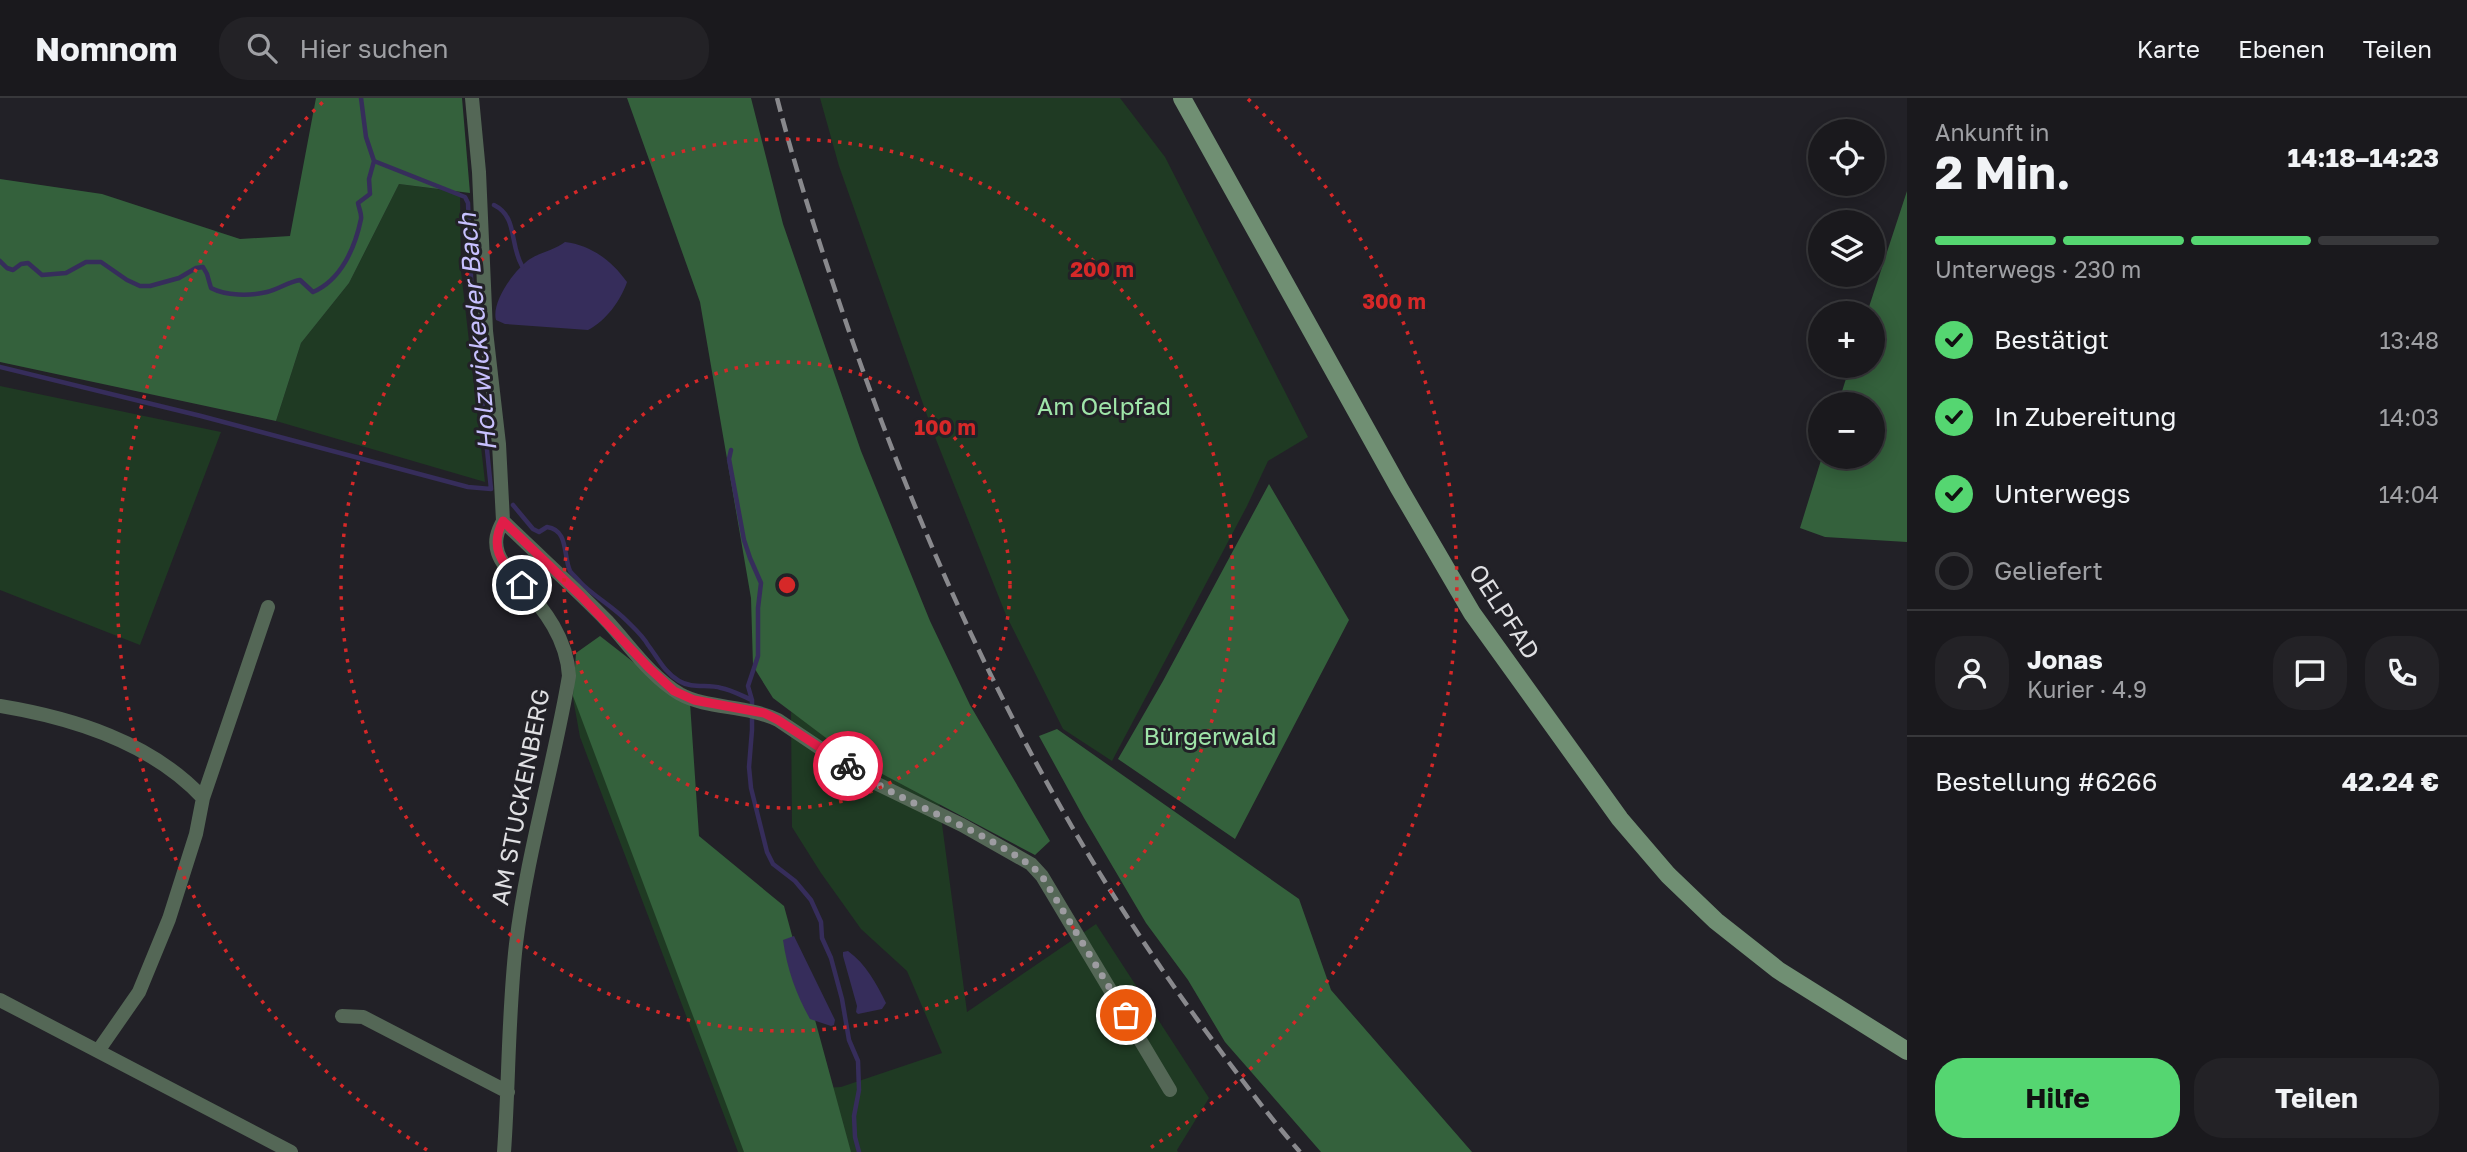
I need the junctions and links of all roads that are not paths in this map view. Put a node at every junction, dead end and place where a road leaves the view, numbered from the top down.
1 (472, 98) edge
2 (1182, 98) edge
3 (500, 527) junction
4 (268, 607) dead end
5 (0, 706) edge
6 (203, 798) junction
7 (0, 1000) edge
8 (342, 1016) dead end
9 (98, 1051) junction
10 (1907, 1051) edge
11 (1170, 1090) dead end
12 (508, 1092) junction
13 (291, 1152) edge
14 (505, 1152) edge

1 - 3 street, AM STUCKENBERG
2 - 10 street, OELPFAD
3 - 11 street
3 - 12 street, AM STUCKENBERG
4 - 6 street
5 - 6 street
6 - 9 street
7 - 9 street
8 - 12 street
9 - 13 street
12 - 14 street, AM STUCKENBERG

